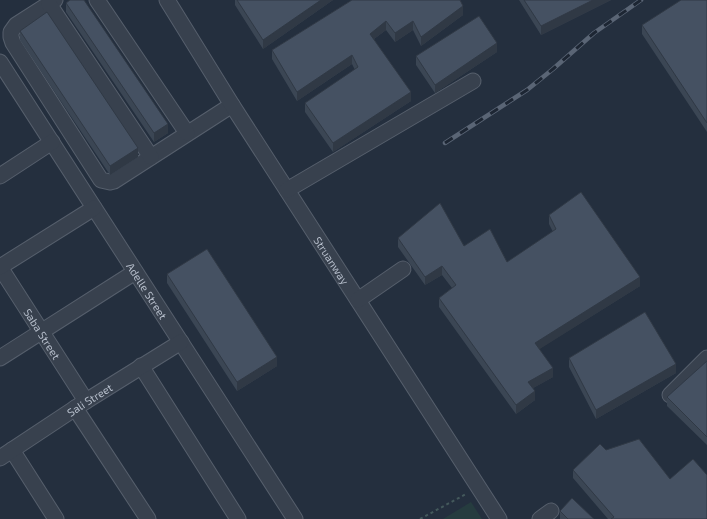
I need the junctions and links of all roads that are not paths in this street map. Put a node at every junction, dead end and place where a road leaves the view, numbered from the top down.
1 (97, 0) edge
2 (167, 0) edge
3 (52, 2) edge
4 (0, 62) edge
5 (473, 81) dead end
6 (6, 83) edge
7 (232, 104) junction
8 (187, 133) junction
9 (52, 142) junction
10 (151, 157) junction
11 (0, 176) edge
12 (287, 190) junction
13 (94, 208) junction
14 (0, 267) edge
15 (403, 269) dead end
16 (135, 272) junction
17 (358, 300) junction
18 (41, 331) junction
19 (181, 342) junction
20 (0, 358) edge
21 (707, 358) edge
22 (141, 366) junction
23 (670, 395) edge
24 (81, 404) junction
25 (6, 454) edge
26 (56, 519) edge
27 (148, 519) edge
28 (238, 519) edge
29 (295, 519) edge
30 (499, 519) edge

1 - 8 street
2 - 7 street, Struanway
3 - 10 street
3 - 10 street
4 - 6 street, Adelle Street
5 - 12 street
6 - 9 street, Adelle Street
7 - 8 street
7 - 12 street, Struanway
8 - 10 street
9 - 11 street
9 - 13 street, Adelle Street
12 - 17 street, Struanway
13 - 14 street
13 - 16 street, Adelle Street
14 - 18 street, Saba Street
15 - 17 street
16 - 18 street
16 - 19 street, Adelle Street
17 - 30 street, Struanway
18 - 20 street
18 - 24 street, Saba Street
19 - 22 street, Sali Street
19 - 29 street, Adelle Street
21 - 23 street
22 - 24 street, Sali Street
22 - 28 street
24 - 25 street, Sali Street
24 - 27 street, Saba Street
25 - 26 street

